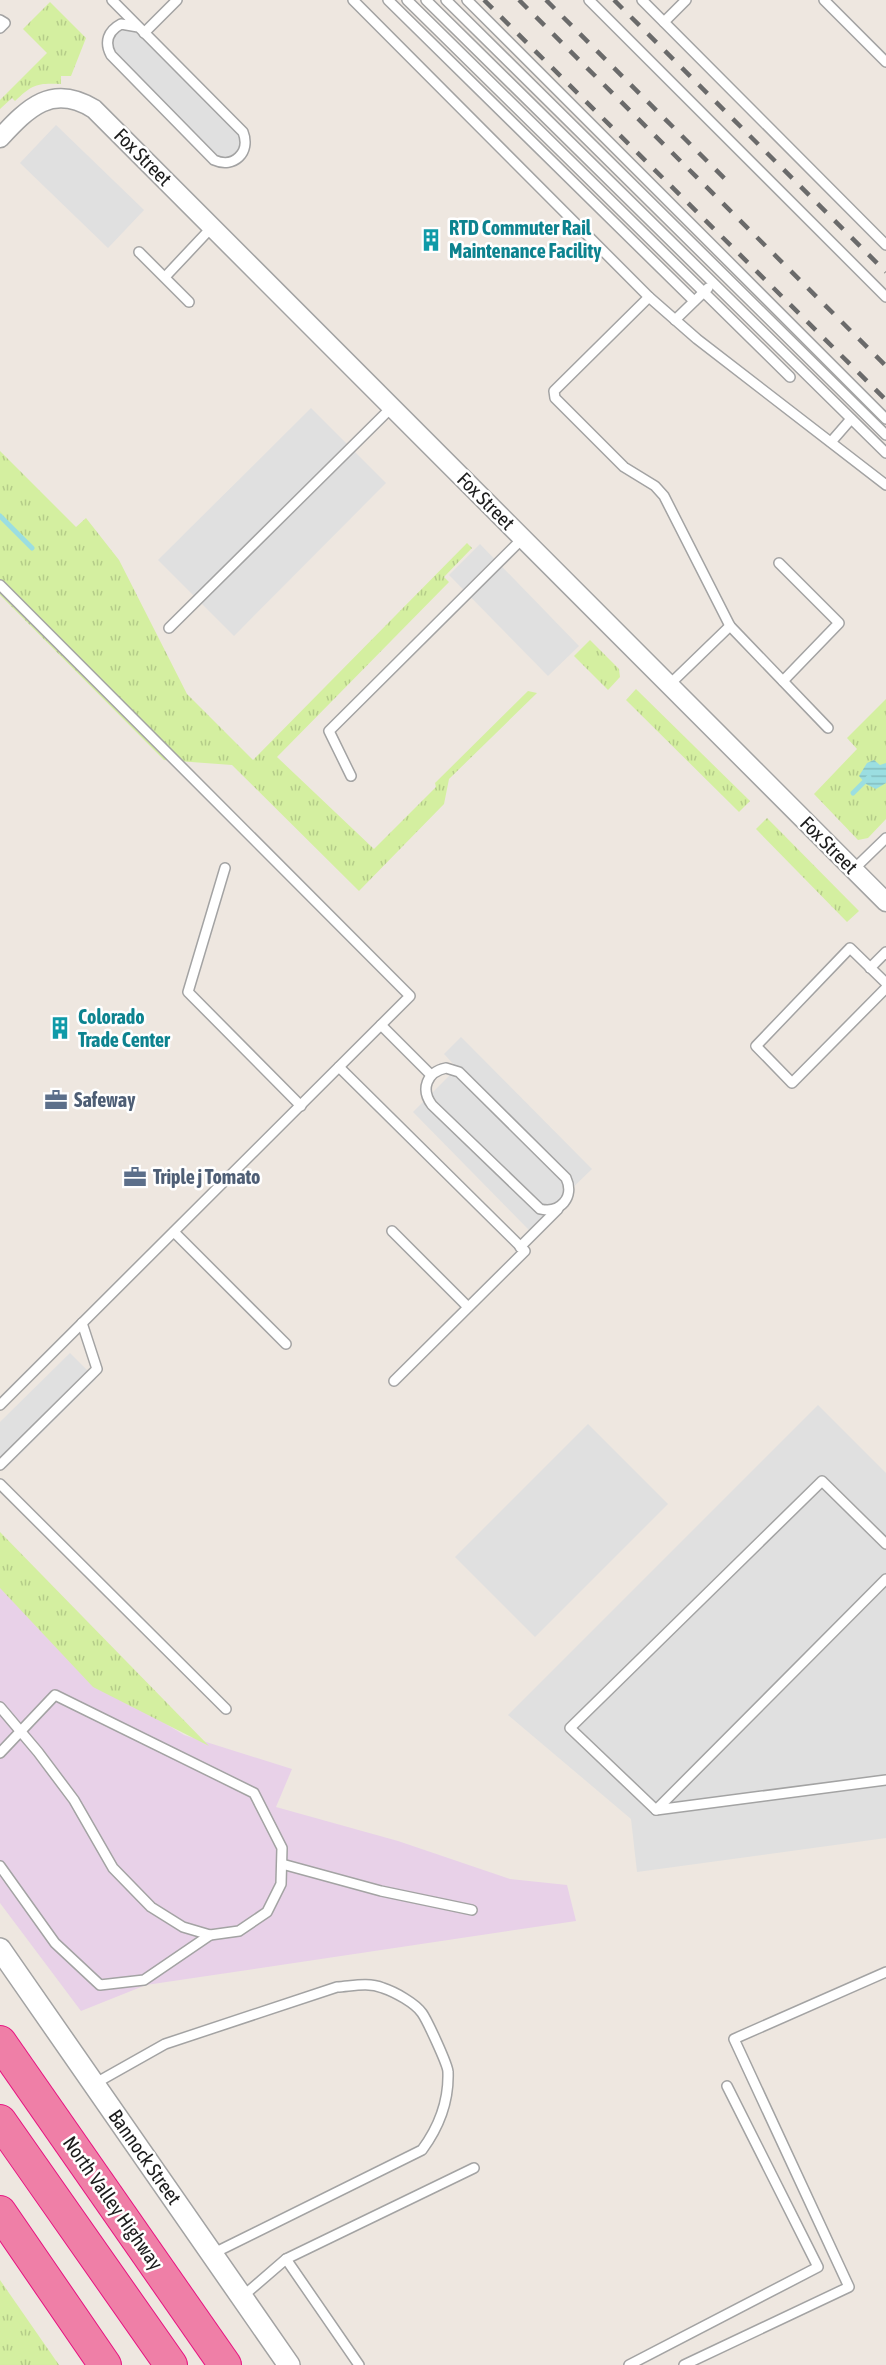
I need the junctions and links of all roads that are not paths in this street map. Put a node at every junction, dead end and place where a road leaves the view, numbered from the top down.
1 (112, 0) edge
2 (177, 0) edge
3 (352, 0) edge
4 (388, 0) edge
5 (407, 0) edge
6 (426, 0) edge
7 (446, 0) edge
8 (467, 0) edge
9 (589, 0) edge
10 (642, 0) edge
11 (686, 0) edge
12 (824, 0) edge
13 (0, 20) edge
14 (664, 22) junction
15 (0, 28) edge
16 (141, 30) junction
17 (886, 62) edge
18 (0, 138) edge
19 (212, 227) junction
20 (886, 245) edge
21 (139, 252) dead end
22 (732, 264) junction
23 (723, 273) junction
24 (165, 277) junction
25 (713, 282) junction
26 (703, 292) junction
27 (649, 297) junction
28 (886, 297) edge
29 (694, 301) junction
30 (189, 302) dead end
31 (675, 320) junction
32 (790, 377) dead end
33 (392, 407) junction
34 (851, 419) junction
35 (886, 419) edge
36 (886, 435) edge
37 (831, 442) junction
38 (886, 453) edge
39 (886, 485) edge
40 (523, 538) junction
41 (778, 563) dead end
42 (0, 585) edge
43 (730, 626) junction
44 (169, 628) dead end
45 (783, 681) junction
46 (669, 685) junction
47 (828, 728) dead end
48 (351, 776) dead end
49 (886, 838) edge
50 (225, 868) dead end
51 (854, 870) junction
52 (886, 903) edge
53 (886, 952) edge
54 (870, 968) junction
55 (886, 982) edge
56 (886, 988) edge
57 (381, 1025) junction
58 (339, 1067) junction
59 (431, 1075) junction
60 (301, 1106) junction
61 (564, 1203) junction
62 (392, 1231) dead end
63 (174, 1232) junction
64 (520, 1247) junction
65 (468, 1307) junction
66 (82, 1323) junction
67 (286, 1344) dead end
68 (394, 1381) dead end
69 (0, 1405) edge
70 (0, 1465) edge
71 (0, 1484) edge
72 (886, 1544) edge
73 (886, 1579) edge
74 (0, 1707) edge
75 (226, 1709) dead end
76 (21, 1731) junction
77 (0, 1753) edge
78 (886, 1780) edge
79 (656, 1810) junction
80 (282, 1864) junction
81 (0, 1866) edge
82 (472, 1910) dead end
83 (210, 1935) junction
84 (0, 1949) edge
85 (886, 1972) edge
86 (0, 2042) edge
87 (94, 2084) junction
88 (726, 2086) dead end
89 (0, 2121) edge
90 (474, 2168) dead end
91 (0, 2212) edge
92 (212, 2254) junction
93 (286, 2259) junction
94 (242, 2297) junction
95 (105, 2365) edge
96 (171, 2365) edge
97 (225, 2365) edge
98 (289, 2365) edge
99 (359, 2365) edge
100 (629, 2365) edge
101 (684, 2365) edge

1 - 16 lane
2 - 16 lane
3 - 27 lane
4 - 29 lane
5 - 26 lane
6 - 25 lane
7 - 23 lane
8 - 22 lane
9 - 28 lane
10 - 14 lane
11 - 14 lane
12 - 17 lane
13 - 15 lane
14 - 20 lane
16 - 16 lane
18 - 19 street, Fox Street
19 - 24 lane
19 - 33 street, Fox Street
21 - 24 lane
22 - 23 lane
22 - 35 lane
23 - 25 lane
23 - 36 lane
24 - 30 lane
25 - 26 lane
25 - 34 lane
26 - 29 lane
26 - 32 lane
27 - 31 lane
27 - 43 lane
29 - 31 lane
31 - 37 lane
33 - 40 street, Fox Street
33 - 44 lane
34 - 37 lane
34 - 38 lane
37 - 39 lane
40 - 46 street, Fox Street
40 - 48 lane
41 - 45 lane
42 - 57 lane
43 - 45 lane
43 - 46 lane
45 - 47 lane
46 - 51 street, Fox Street
49 - 51 lane
50 - 60 lane
51 - 52 street, Fox Street
53 - 54 lane
54 - 55 lane
54 - 56 lane
57 - 58 lane
57 - 59 lane
58 - 60 lane
58 - 64 lane
59 - 61 lane
59 - 61 lane
60 - 63 lane
61 - 64 lane
62 - 65 lane
63 - 66 lane
63 - 67 lane
64 - 65 lane
65 - 68 lane
66 - 69 lane
66 - 70 lane
71 - 75 lane
72 - 79 lane
73 - 79 lane
74 - 76 lane
76 - 77 lane
76 - 80 lane
76 - 83 lane
78 - 79 lane
80 - 82 lane
80 - 83 lane
81 - 83 lane
84 - 87 street, Bannock Street
85 - 101 lane
86 - 97 highway, North Valley Highway
87 - 92 street, Bannock Street
87 - 92 lane
88 - 100 lane
89 - 96 highway
90 - 93 lane
91 - 95 highway
92 - 94 street, Bannock Street
93 - 94 lane
93 - 99 lane
94 - 98 street, Bannock Street

